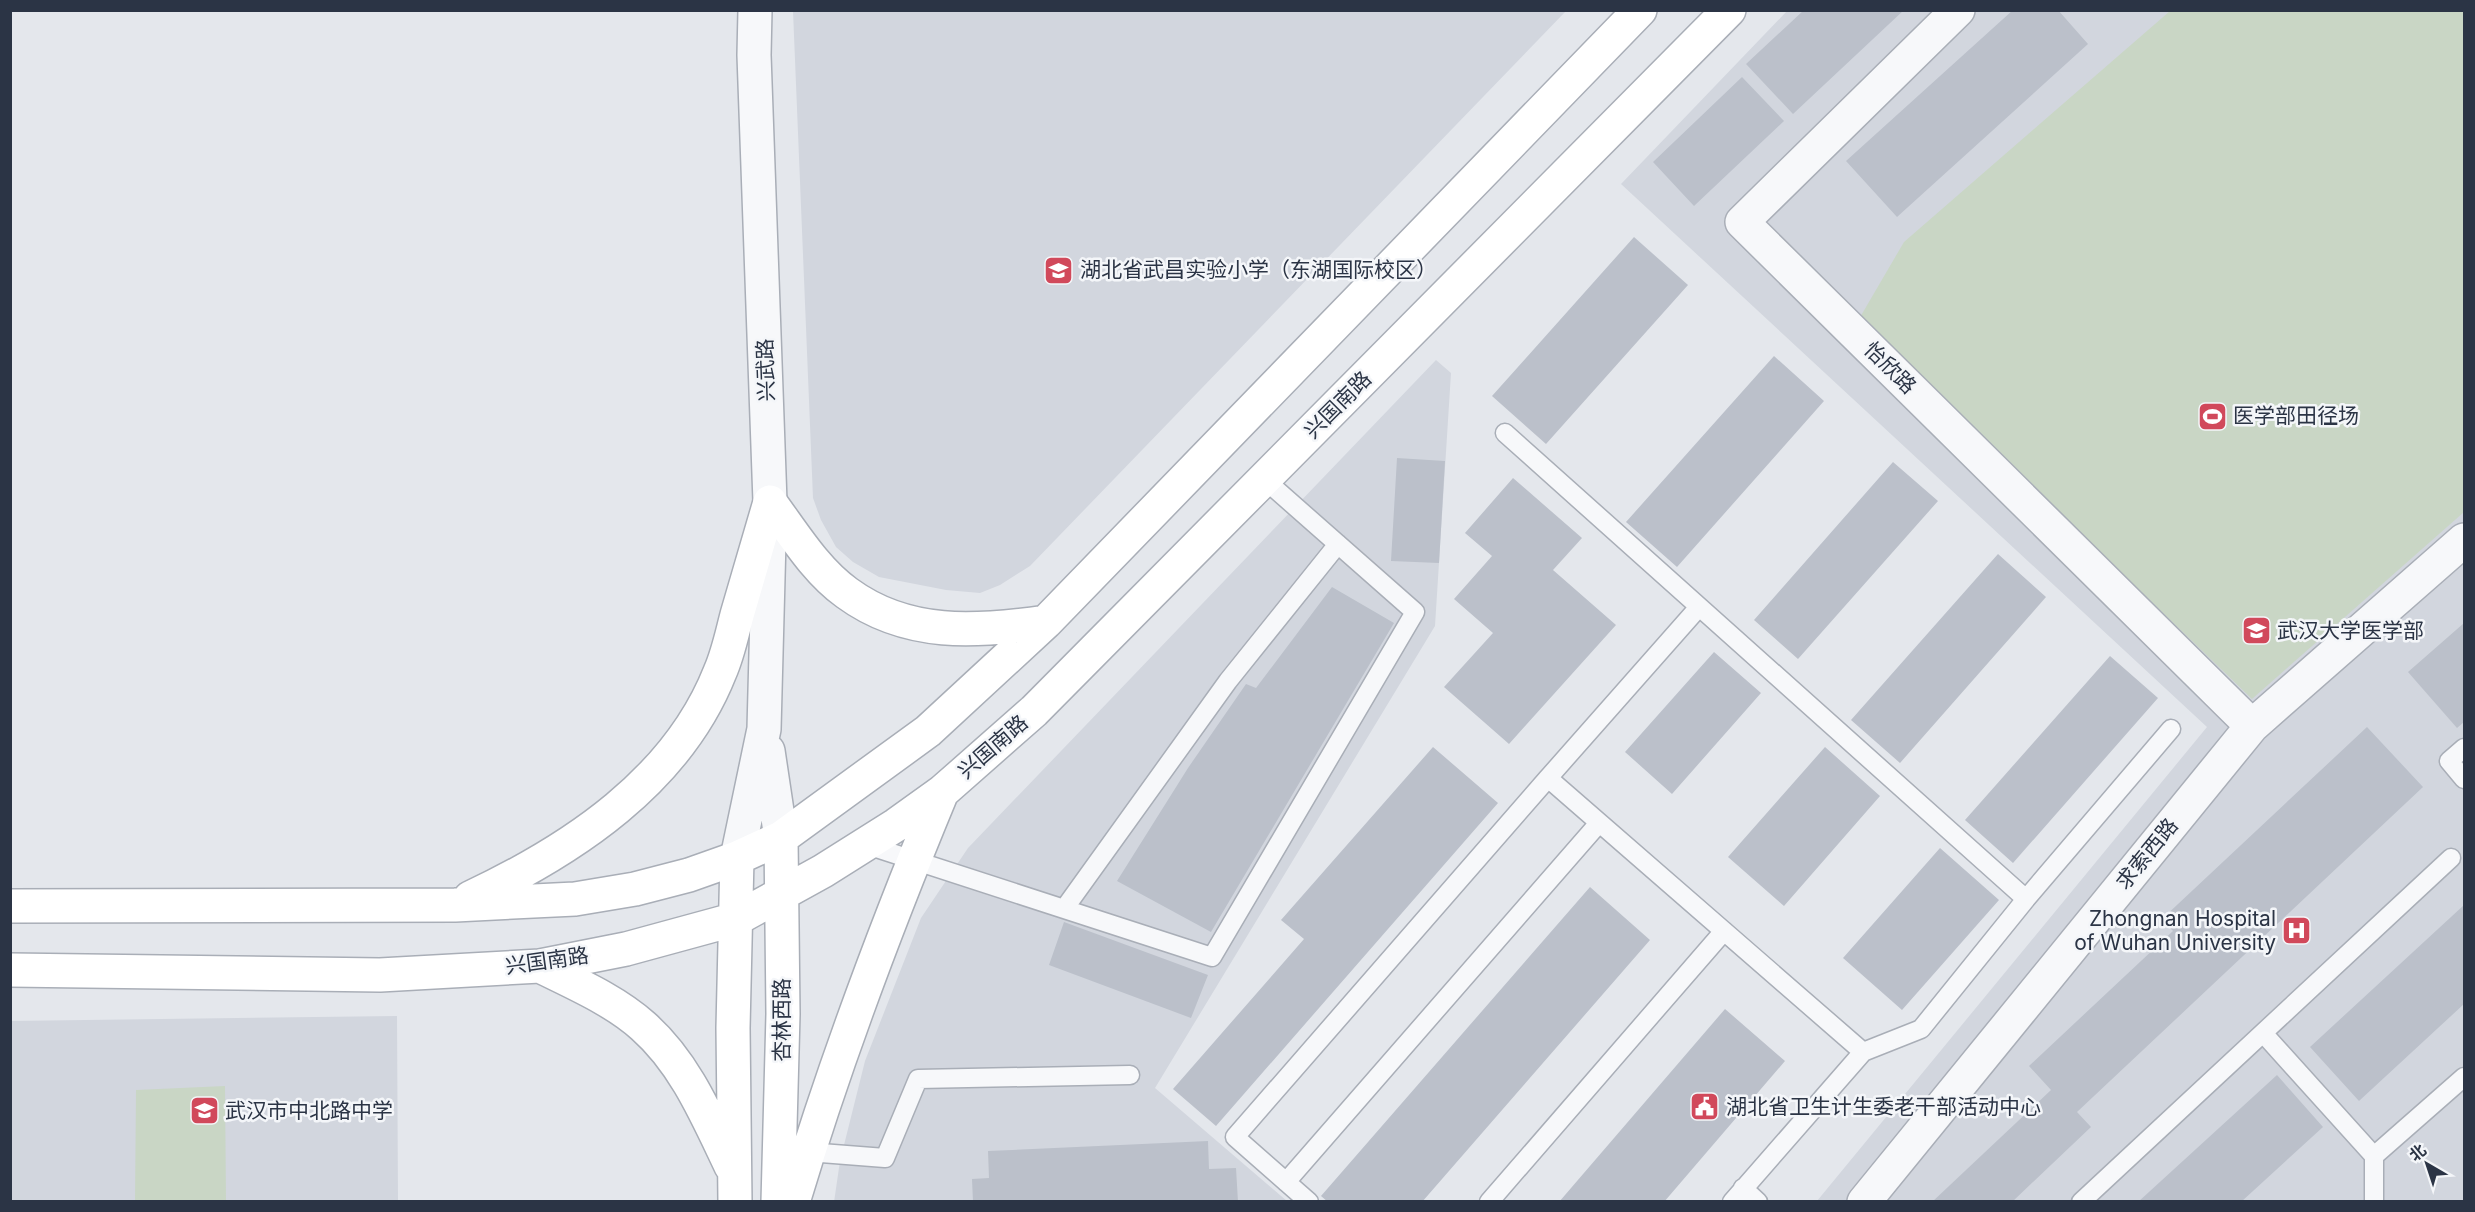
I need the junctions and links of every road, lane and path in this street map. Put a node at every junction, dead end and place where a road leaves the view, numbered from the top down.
1 (755, 10) edge
2 (1641, 10) edge
3 (1729, 10) edge
4 (1958, 10) edge
5 (1504, 433) dead end
6 (1264, 479) junction
7 (770, 502) junction
8 (2464, 540) edge
9 (1338, 544) junction
10 (1699, 607) junction
11 (1046, 622) junction
12 (2252, 726) junction
13 (764, 729) junction
14 (2171, 729) dead end
15 (2464, 748) edge
16 (1548, 778) junction
17 (2464, 779) edge
18 (942, 792) junction
19 (1599, 823) junction
20 (781, 838) junction
21 (867, 844) junction
22 (737, 858) junction
23 (2451, 858) dead end
24 (914, 860) junction
25 (780, 896) junction
26 (2026, 899) junction
27 (455, 905) junction
28 (10, 906) edge
29 (1064, 909) junction
30 (736, 919) junction
31 (1724, 931) junction
32 (540, 966) junction
33 (10, 970) edge
34 (2263, 1033) junction
35 (1863, 1052) junction
36 (1130, 1076) dead end
37 (2464, 1077) edge
38 (808, 1152) junction
39 (2374, 1156) junction
40 (1286, 1182) junction
41 (735, 1188) edge
42 (1737, 1195) edge
43 (778, 1202) edge
44 (793, 1202) edge
45 (1309, 1202) edge
46 (1489, 1202) edge
47 (1758, 1202) edge
48 (1864, 1202) edge
49 (2080, 1202) edge
50 (2374, 1202) edge

1 - 7 street, 兴武路
2 - 11 main road
3 - 6 main road, 兴国南路
4 - 12 street, 怡欣路
5 - 10 lane
6 - 9 lane
6 - 18 main road, 兴国南路
7 - 11 main road
7 - 13 street, 兴武路
7 - 27 main road
8 - 12 street, 求索西路
9 - 29 lane
9 - 29 lane
10 - 16 lane
10 - 26 lane
11 - 20 main road
12 - 48 street, 求索西路
13 - 20 street, 兴武路
13 - 22 street, 兴武路
14 - 26 lane
15 - 17 lane
16 - 19 lane
16 - 40 lane
18 - 21 main road, 兴国南路
18 - 24 main road
19 - 31 lane
19 - 40 lane
20 - 22 main road
20 - 25 main road, 杏林西路
21 - 24 lane
21 - 25 main road, 兴国南路
22 - 27 main road
22 - 30 main road
23 - 34 lane
24 - 29 lane
24 - 38 main road
25 - 30 main road, 兴国南路
25 - 43 main road, 杏林西路
26 - 35 lane
27 - 28 main road
30 - 32 main road, 兴国南路
30 - 41 main road
31 - 35 lane
31 - 46 lane
32 - 33 main road, 兴国南路
32 - 41 main road
34 - 39 lane
34 - 49 lane
35 - 42 lane
36 - 38 lane
37 - 39 lane
38 - 44 main road
39 - 50 lane
40 - 45 lane
42 - 47 lane

